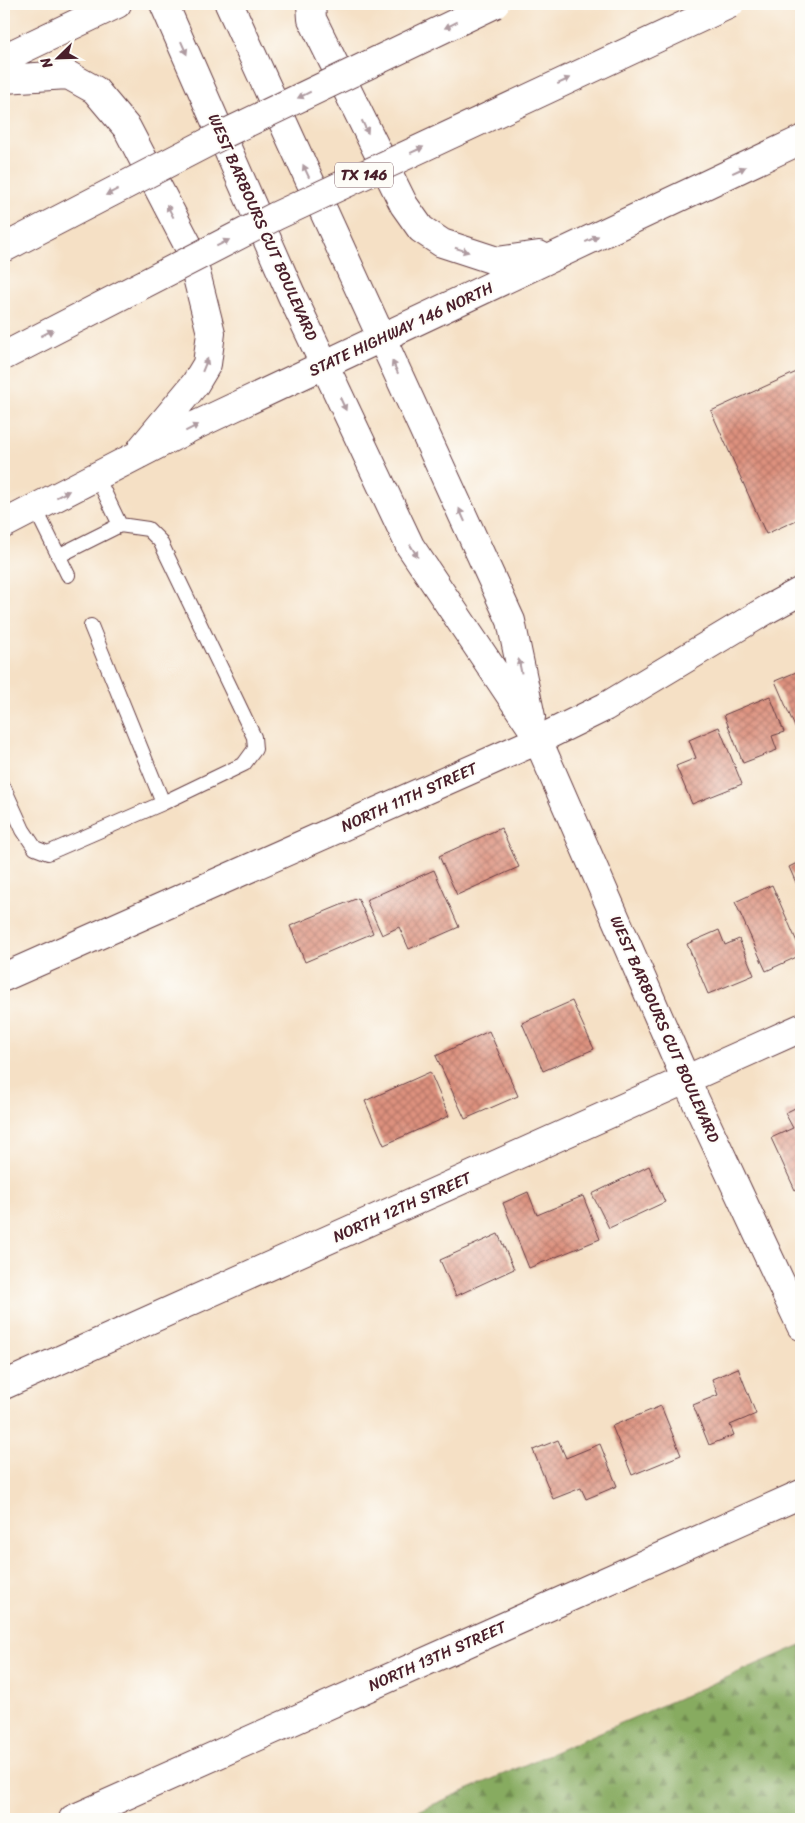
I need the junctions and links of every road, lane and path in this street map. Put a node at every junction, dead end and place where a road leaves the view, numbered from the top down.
1 (116, 4) edge
2 (164, 4) edge
3 (228, 4) edge
4 (310, 4) edge
5 (495, 4) edge
6 (730, 4) edge
7 (4, 58) edge
8 (4, 79) edge
9 (801, 140) edge
10 (4, 248) edge
11 (564, 252) junction
12 (382, 338) junction
13 (4, 356) edge
14 (325, 365) junction
15 (133, 459) junction
16 (97, 477) junction
17 (35, 508) junction
18 (4, 524) edge
19 (120, 525) junction
20 (58, 556) junction
21 (68, 575) dead end
22 (801, 591) edge
23 (90, 626) dead end
24 (536, 735) junction
25 (4, 788) edge
26 (163, 803) junction
27 (4, 977) edge
28 (801, 1028) edge
29 (686, 1080) junction
30 (801, 1326) edge
31 (4, 1385) edge
32 (801, 1494) edge
33 (73, 1819) edge

1 - 7 main road
2 -> 14 main road, WEST BARBOURS CUT BOULEVARD
12 -> 3 main road, WEST BARBOURS CUT BOULEVARD
4 -> 11 main road
5 -> 10 main road, bridge
13 -> 6 main road, TX 146, bridge
15 -> 8 main road
11 -> 9 main road, STATE HIGHWAY 146 NORTH
11 - 12 main road, STATE HIGHWAY 146 NORTH
12 - 14 main road, STATE HIGHWAY 146 NORTH
24 -> 12 main road, WEST BARBOURS CUT BOULEVARD
15 -> 14 main road, STATE HIGHWAY 146 NORTH
14 -> 24 main road, WEST BARBOURS CUT BOULEVARD
15 - 16 main road, STATE HIGHWAY 146 NORTH
17 -> 16 main road, STATE HIGHWAY 146 NORTH
16 - 19 lane
17 - 18 main road, STATE HIGHWAY 146 NORTH
17 - 20 lane
19 - 20 lane
19 - 26 lane
20 - 21 lane
22 - 24 main road, NORTH 11TH STREET
23 - 26 lane
24 - 27 main road, NORTH 11TH STREET
24 - 29 main road, WEST BARBOURS CUT BOULEVARD
25 - 26 lane
28 - 29 main road, NORTH 12TH STREET
29 - 30 main road, WEST BARBOURS CUT BOULEVARD
29 - 31 main road, NORTH 12TH STREET
32 - 33 main road, NORTH 13TH STREET

